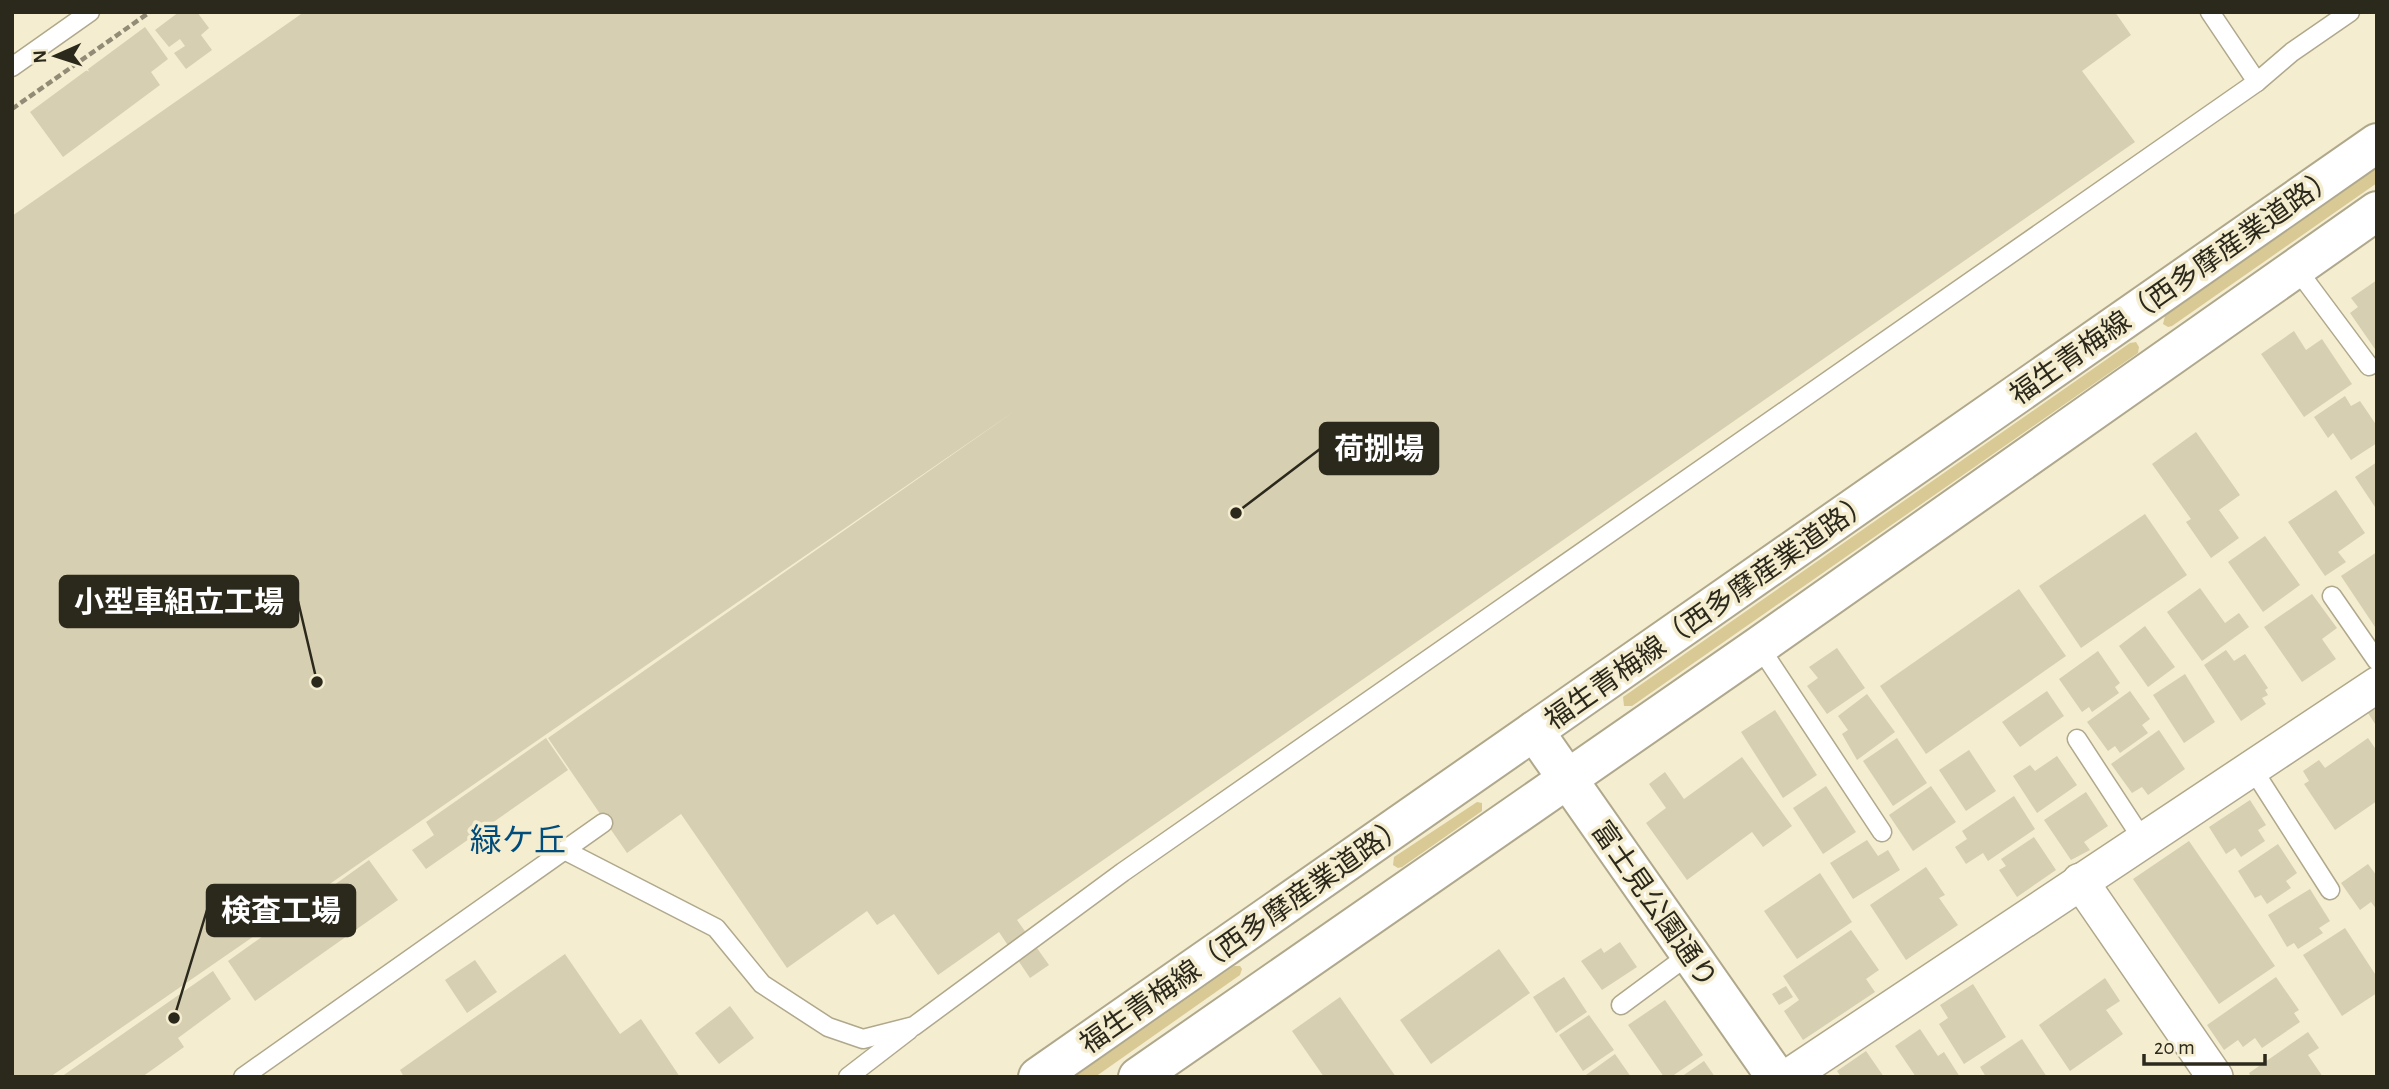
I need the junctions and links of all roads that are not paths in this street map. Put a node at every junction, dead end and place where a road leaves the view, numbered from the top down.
1 (90, 12) edge
2 (2210, 12) edge
3 (2350, 12) edge
4 (12, 67) edge
5 (2257, 82) junction
6 (2377, 143) edge
7 (2377, 211) edge
8 (2297, 268) junction
9 (2369, 366) dead end
10 (2332, 596) dead end
11 (1759, 646) junction
12 (2377, 661) edge
13 (2377, 685) edge
14 (1534, 732) junction
15 (2077, 739) dead end
16 (2252, 768) junction
17 (1567, 778) junction
18 (603, 824) dead end
19 (1882, 832) dead end
20 (2144, 840) junction
21 (566, 851) junction
22 (2080, 881) junction
23 (2330, 890) dead end
24 (1690, 954) junction
25 (1621, 1005) dead end
26 (914, 1026) junction
27 (243, 1077) edge
28 (848, 1077) edge
29 (1038, 1077) edge
30 (1138, 1077) edge
31 (1776, 1077) edge
32 (1788, 1077) edge
33 (2215, 1077) edge

1 - 4 lane
2 - 5 lane
3 - 5 lane
5 - 26 lane
6 - 14 main road, 福生青梅線（西多摩産業道路）
7 - 8 main road, 福生青梅線（西多摩産業道路）
8 - 9 lane
8 - 11 main road, 福生青梅線（西多摩産業道路）
10 - 12 lane
11 - 17 main road, 福生青梅線（西多摩産業道路）
11 - 19 lane
13 - 16 street
14 - 17 main road, 富士見公園通り
14 - 29 main road, 福生青梅線（西多摩産業道路）
15 - 20 lane
16 - 20 street
16 - 23 lane
17 - 24 main road, 富士見公園通り
17 - 30 main road, 福生青梅線（西多摩産業道路）
18 - 21 lane
20 - 22 street
21 - 26 lane
21 - 27 lane
22 - 32 street
22 - 33 street
24 - 25 lane
24 - 31 main road, 富士見公園通り
26 - 28 lane

